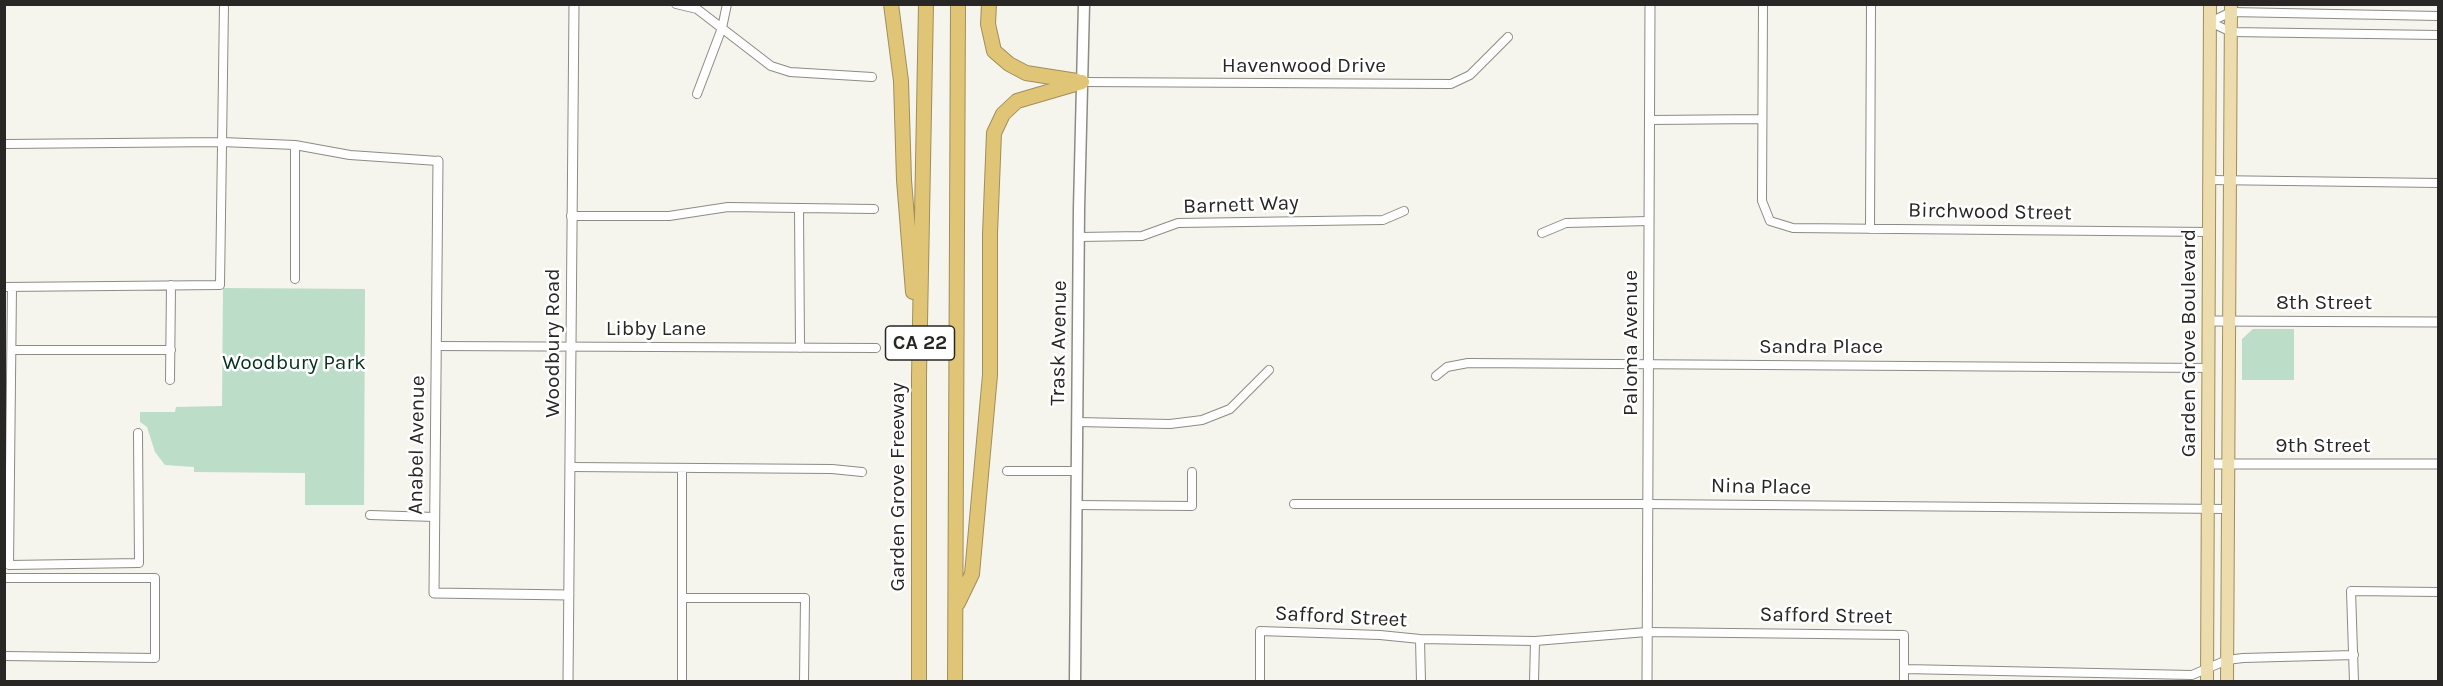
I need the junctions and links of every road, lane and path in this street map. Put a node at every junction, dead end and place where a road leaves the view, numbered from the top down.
1 (224, 4) edge
2 (574, 4) edge
3 (676, 4) edge
4 (727, 4) edge
5 (891, 4) edge
6 (926, 4) edge
7 (958, 4) edge
8 (989, 4) edge
9 (1084, 4) edge
10 (1650, 4) edge
11 (1762, 4) edge
12 (1871, 4) edge
13 (2210, 4) edge
14 (2231, 8) edge
15 (2439, 16) edge
16 (2210, 22) junction
17 (722, 28) junction
18 (2231, 32) junction
19 (2439, 35) edge
20 (1508, 38) dead end
21 (872, 77) dead end
22 (1082, 82) junction
23 (697, 94) dead end
24 (1761, 119) junction
25 (1650, 120) junction
26 (222, 142) junction
27 (4, 144) edge
28 (295, 146) junction
29 (438, 161) joint
30 (2210, 180) junction
31 (2230, 181) junction
32 (2439, 183) edge
33 (799, 208) junction
34 (874, 209) dead end
35 (1404, 211) dead end
36 (571, 216) junction
37 (1649, 221) junction
38 (1870, 229) junction
39 (2210, 232) junction
40 (1542, 233) dead end
41 (1079, 237) junction
42 (295, 279) dead end
43 (171, 285) junction
44 (8, 287) edge
45 (2209, 321) junction
46 (2230, 321) junction
47 (2439, 322) edge
48 (436, 346) junction
49 (570, 346) junction
50 (800, 348) junction
51 (876, 348) dead end
52 (12, 350) junction
53 (171, 350) junction
54 (1648, 364) junction
55 (2209, 368) junction
56 (1269, 370) dead end
57 (1436, 375) dead end
58 (919, 376) junction
59 (170, 380) dead end
60 (1077, 422) junction
61 (138, 433) dead end
62 (2208, 464) junction
63 (2228, 464) junction
64 (2439, 464) edge
65 (570, 466) junction
66 (682, 469) junction
67 (1007, 471) dead end
68 (1077, 471) junction
69 (862, 472) dead end
70 (1192, 472) dead end
71 (7, 504) edge
72 (1294, 504) dead end
73 (1648, 504) junction
74 (1077, 505) junction
75 (2207, 509) junction
76 (2228, 509) junction
77 (370, 516) dead end
78 (435, 517) junction
79 (4, 578) edge
80 (2439, 592) edge
81 (569, 595) junction
82 (682, 598) junction
83 (956, 608) junction
84 (1647, 632) junction
85 (1420, 639) junction
86 (1534, 641) junction
87 (2354, 655) junction
88 (4, 656) edge
89 (2227, 660) junction
90 (2207, 667) junction
91 (1904, 669) junction
92 (568, 681) edge
93 (682, 681) edge
94 (804, 681) edge
95 (918, 681) edge
96 (955, 681) edge
97 (1075, 681) edge
98 (1260, 681) edge
99 (1421, 681) edge
100 (1534, 681) edge
101 (1647, 681) edge
102 (1904, 681) edge
103 (2207, 681) edge
104 (2227, 681) edge
105 (2354, 681) edge

1 - 26 street
2 - 36 street, Woodbury Road
3 - 17 street
4 - 17 street
5 - 58 highway
6 - 58 highway, Garden Grove Freeway / CA 22
7 - 83 highway, CA 22
8 - 22 highway
9 - 22 main road, Trask Avenue
10 - 25 street, Paloma Avenue
11 - 24 street
12 - 38 street
13 - 16 main road, Garden Grove Boulevard
14 - 15 street
14 - 16 street
14 - 18 main road, Garden Grove Boulevard
16 - 18 street
16 - 30 main road, Garden Grove Boulevard
17 - 21 street
17 - 23 street
18 - 19 street
18 - 31 main road, Garden Grove Boulevard
20 - 22 street, Havenwood Drive
22 - 41 main road, Trask Avenue
22 - 83 highway
24 - 25 street
24 - 38 street, Birchwood Street
25 - 37 street, Paloma Avenue
26 - 27 street
26 - 28 street
26 - 43 street
28 - 29 street
28 - 42 street
29 - 48 street, Anabel Avenue
30 - 31 street
30 - 39 main road, Garden Grove Boulevard
31 - 32 street
31 - 46 main road, Garden Grove Boulevard
33 - 34 street
33 - 36 street
33 - 50 street
35 - 41 street, Barnett Way
36 - 49 street, Woodbury Road
37 - 40 street
37 - 54 street, Paloma Avenue
38 - 39 street, Birchwood Street
39 - 45 main road, Garden Grove Boulevard
41 - 60 main road, Trask Avenue
43 - 44 street
43 - 53 street
44 - 52 street
45 - 46 street, 8th Street
45 - 55 main road, Garden Grove Boulevard
46 - 47 street, 8th Street
46 - 63 main road, Garden Grove Boulevard
48 - 49 street, Libby Lane
48 - 78 street, Anabel Avenue
49 - 50 street, Libby Lane
49 - 65 street, Woodbury Road
50 - 51 street, Libby Lane
52 - 53 street
52 - 71 street
53 - 59 street
54 - 55 street, Sandra Place
54 - 57 street, Sandra Place
54 - 73 street, Paloma Avenue
55 - 62 main road, Garden Grove Boulevard
56 - 60 street
58 - 95 highway, Garden Grove Freeway / CA 22
60 - 68 main road, Trask Avenue
61 - 71 street
62 - 63 street, 9th Street
62 - 75 main road, Garden Grove Boulevard
63 - 64 street, 9th Street
63 - 76 main road, Garden Grove Boulevard
65 - 66 street
65 - 81 street, Woodbury Road
66 - 69 street
66 - 82 street
67 - 68 street
68 - 74 main road, Trask Avenue
70 - 74 street
72 - 73 street, Nina Place
73 - 75 street, Nina Place
73 - 84 street, Paloma Avenue
74 - 97 main road, Trask Avenue
75 - 76 street, Nina Place
75 - 90 main road, Garden Grove Boulevard
76 - 89 main road, Garden Grove Boulevard
77 - 78 street
78 - 81 street, Anabel Avenue
79 - 88 street
80 - 87 street
81 - 92 street, Woodbury Road
82 - 93 street
82 - 94 street
83 - 96 highway, CA 22
84 - 86 street, Safford Street
84 - 91 street, Safford Street
84 - 101 street, Paloma Avenue
85 - 86 street, Safford Street
85 - 98 street, Safford Street
85 - 99 street
86 - 100 street
87 - 89 street
87 - 105 street
89 - 90 street
89 - 104 main road, Garden Grove Boulevard
90 - 91 street
90 - 103 main road, Garden Grove Boulevard
91 - 102 street

